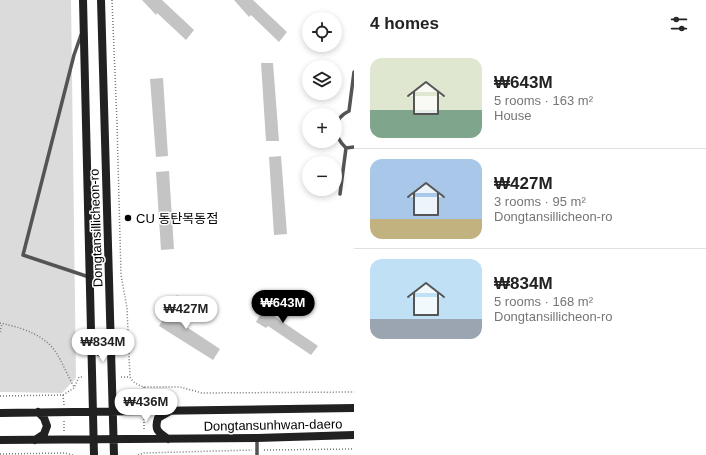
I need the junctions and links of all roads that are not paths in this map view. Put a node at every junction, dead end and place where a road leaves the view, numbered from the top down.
1 (82, 0) edge
2 (101, 0) edge
3 (83, 30) junction
4 (354, 72) edge
5 (349, 111) junction
6 (354, 114) edge
7 (354, 147) edge
8 (346, 148) junction
9 (342, 179) edge
10 (90, 277) junction
11 (112, 343) junction
12 (91, 344) junction
13 (354, 408) edge
14 (114, 411) junction
15 (170, 411) junction
16 (38, 412) junction
17 (93, 412) junction
18 (0, 413) edge
19 (354, 435) edge
20 (257, 438) junction
21 (114, 439) junction
22 (168, 439) junction
23 (0, 440) edge
24 (35, 440) junction
25 (93, 440) junction
26 (94, 455) edge
27 (114, 455) edge
28 (257, 455) edge

1 - 3 main road, Dongtansillicheon-ro
2 - 11 main road, Dongtansillicheon-ro
3 - 10 main road, Dongtansillicheon-ro
3 - 10 lane
4 - 5 lane
5 - 6 lane
5 - 8 lane
7 - 8 lane
8 - 9 lane
10 - 12 main road, Dongtansillicheon-ro
11 - 12 main road
11 - 14 main road, Dongtansillicheon-ro
12 - 17 main road, Dongtansillicheon-ro
13 - 15 main road, Dongtansunhwan-daero
14 - 15 main road, Dongtansunhwan-daero
14 - 17 main road, Dongtansunhwan-daero
14 - 21 main road, Dongtansillicheon-ro
15 - 22 main road
16 - 17 main road, Dongtansunhwan-daero
16 - 18 main road, Dongtansunhwan-daero
16 - 24 main road
17 - 25 main road, Dongtansillicheon-ro
19 - 20 main road, Dongtansunhwan-daero
20 - 22 main road, Dongtansunhwan-daero
20 - 28 lane
21 - 22 main road, Dongtansunhwan-daero
21 - 25 main road, Dongtansunhwan-daero
21 - 27 main road, Dongtansillicheon-ro
23 - 24 main road, Dongtansunhwan-daero
24 - 25 main road, Dongtansunhwan-daero
25 - 26 main road, Dongtansillicheon-ro

